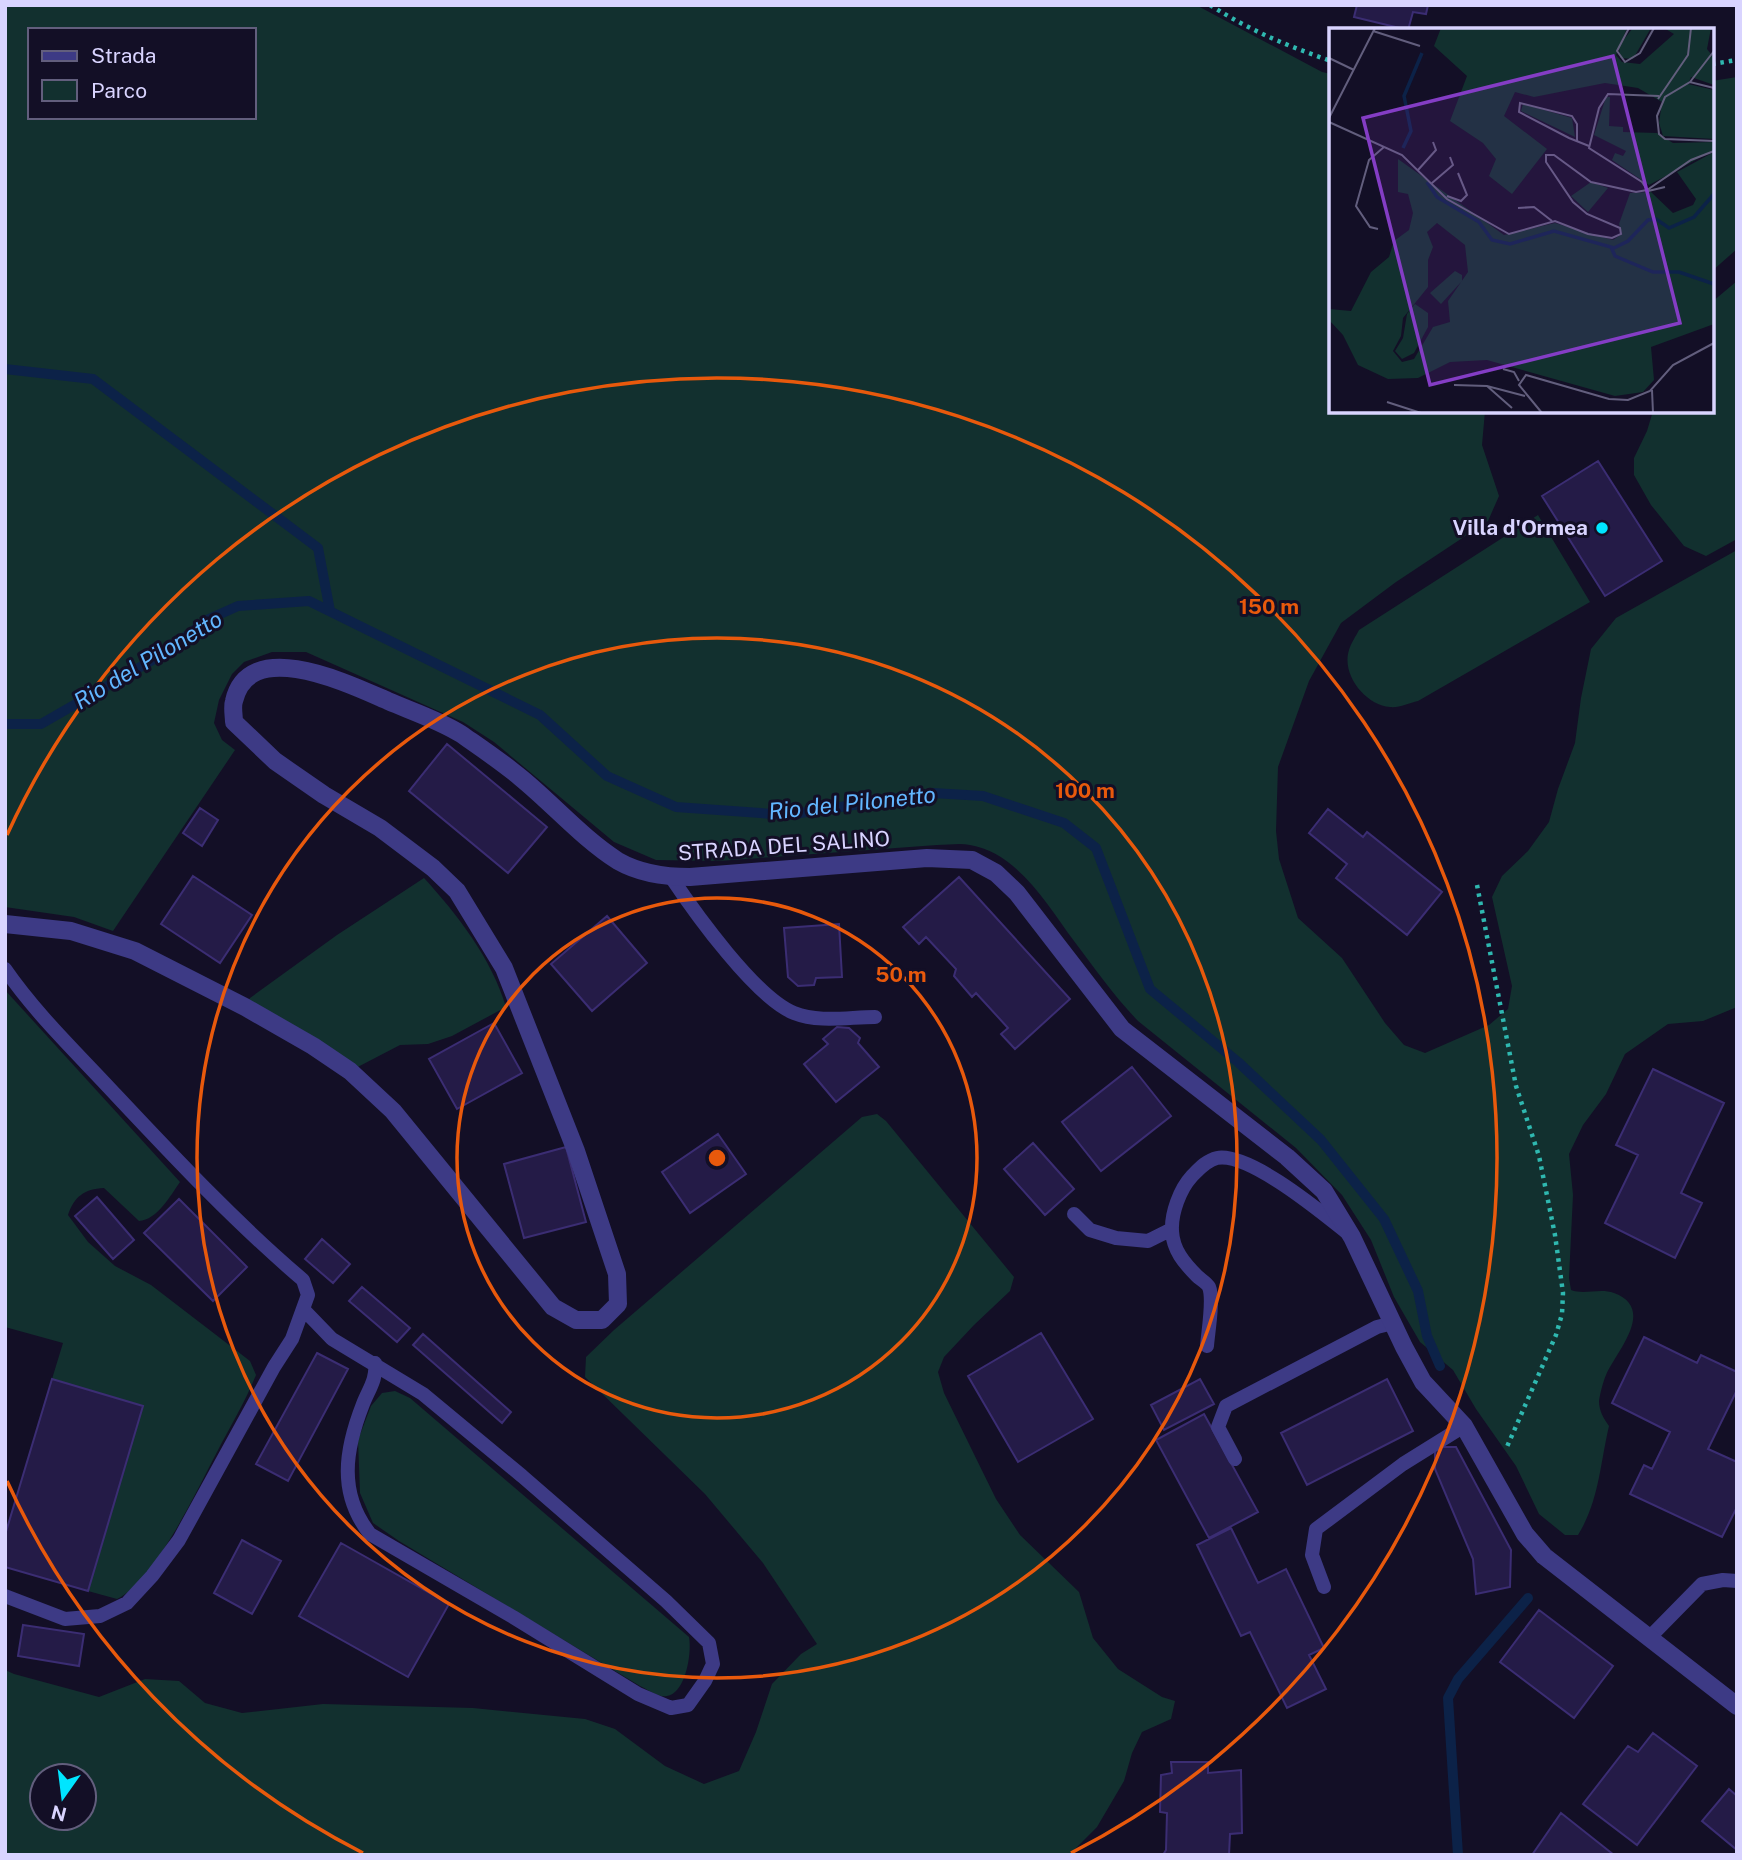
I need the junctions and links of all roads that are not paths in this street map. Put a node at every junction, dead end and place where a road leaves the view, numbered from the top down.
1 (671, 877) junction
2 (5, 924) edge
3 (5, 969) edge
4 (875, 1017) dead end
5 (1074, 1214) dead end
6 (1172, 1229) junction
7 (1352, 1237) junction
8 (304, 1310) junction
9 (1393, 1323) junction
10 (1207, 1346) dead end
11 (375, 1363) junction
12 (1464, 1426) junction
13 (1235, 1459) dead end
14 (1737, 1581) edge
15 (1324, 1587) dead end
16 (5, 1596) edge
17 (1649, 1638) junction
18 (1737, 1706) edge

1 - 2 street, STRADA DEL SALINO
1 - 4 lane
1 - 7 street, STRADA DEL SALINO
3 - 8 lane
5 - 6 lane
6 - 7 lane
6 - 10 lane
7 - 9 street, STRADA DEL SALINO
8 - 11 lane
8 - 16 lane
9 - 12 street, STRADA DEL SALINO
9 - 13 lane
11 - 11 lane
12 - 15 lane
12 - 17 street, STRADA DEL SALINO
14 - 17 lane
17 - 18 street, STRADA DEL SALINO

